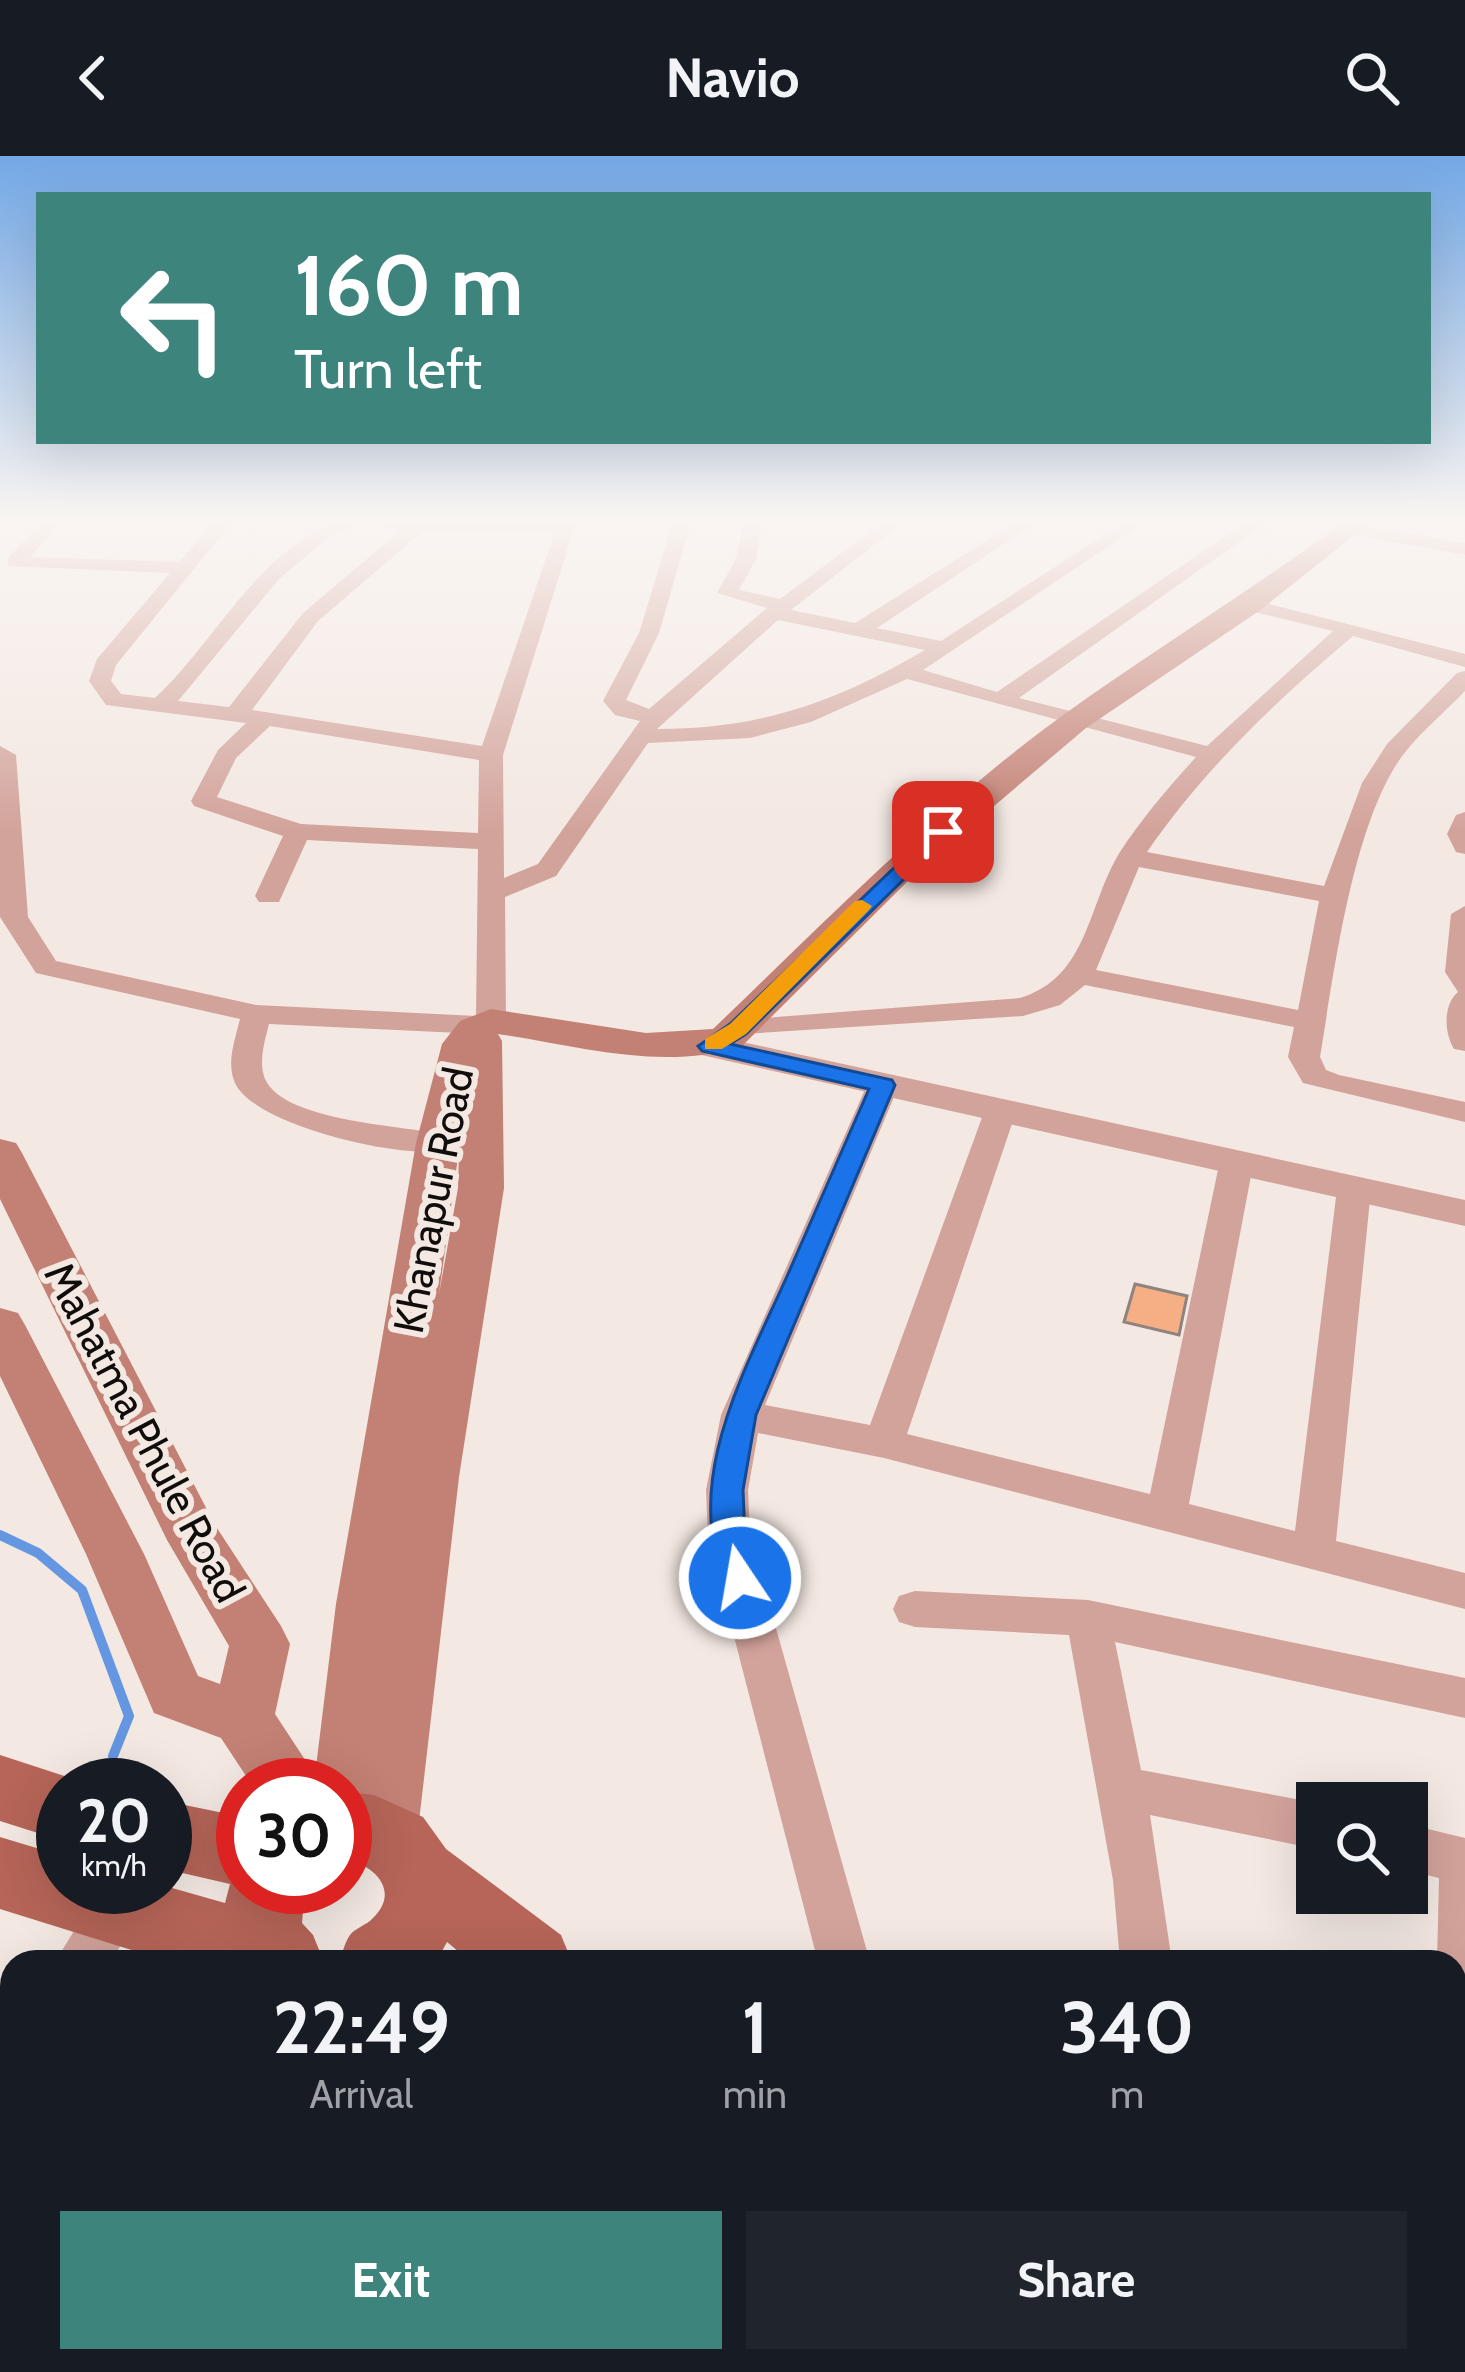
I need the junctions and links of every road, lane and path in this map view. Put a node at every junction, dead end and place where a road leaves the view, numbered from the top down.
1 (137, 625) edge
2 (230, 625) edge
3 (305, 625) edge
4 (534, 625) edge
5 (651, 625) edge
6 (761, 625) edge
7 (846, 625) edge
8 (867, 625) edge
9 (977, 625) edge
10 (1109, 625) edge
11 (1218, 625) edge
12 (1266, 625) edge
13 (1325, 625) edge
14 (861, 629) junction
15 (1348, 629) junction
16 (1305, 644) junction
17 (944, 647) junction
18 (1465, 661) edge
19 (907, 670) junction
20 (1465, 678) edge
21 (1001, 700) junction
22 (162, 704) junction
23 (236, 713) junction
24 (265, 718) junction
25 (1075, 721) junction
26 (647, 726) junction
27 (0, 753) edge
28 (1211, 754) junction
29 (491, 755) junction
30 (1465, 820) edge
31 (298, 832) junction
32 (493, 842) junction
33 (1465, 846) edge
34 (1130, 857) junction
35 (494, 892) junction
36 (269, 896) dead end
37 (1334, 896) junction
38 (1465, 914) edge
39 (1464, 966) edge
40 (1081, 976) junction
41 (1465, 1000) edge
42 (256, 1015) junction
43 (1309, 1021) junction
44 (481, 1027) junction
45 (724, 1038) junction
46 (1465, 1042) edge
47 (883, 1085) junction
48 (1000, 1112) junction
49 (1465, 1112) edge
50 (438, 1143) junction
51 (0, 1154) edge
52 (1236, 1165) junction
53 (1354, 1190) junction
54 (1465, 1213) edge
55 (0, 1325) edge
56 (741, 1415) junction
57 (884, 1443) junction
58 (1166, 1512) junction
59 (1315, 1551) junction
60 (1465, 1591) edge
61 (915, 1609) dead end
62 (1088, 1618) junction
63 (1465, 1698) edge
64 (243, 1719) junction
65 (270, 1758) edge
66 (0, 1788) edge
67 (1122, 1788) junction
68 (36, 1799) edge
69 (1296, 1822) edge
70 (374, 1833) edge
71 (1428, 1852) edge
72 (1465, 1861) edge
73 (0, 1874) edge
74 (277, 1936) edge
75 (97, 1937) edge
76 (393, 1950) edge
77 (518, 1950) edge
78 (841, 1950) edge
79 (1145, 1950) edge
80 (1463, 1950) edge

1 - 22 street
2 - 22 street
3 - 23 street
4 - 29 street
5 - 26 street
6 - 26 street
7 - 14 street
8 - 14 street
9 - 17 street
10 - 21 street
11 - 25 main road
12 - 16 street
13 - 15 street
14 - 17 street
15 - 16 street
15 - 18 street
16 - 28 street
17 - 19 street
19 - 21 street
19 - 26 street
20 - 37 street
21 - 25 street
22 - 23 street
23 - 24 street
24 - 29 street
24 - 31 street
25 - 28 street
25 - 45 main road
26 - 35 street
27 - 42 street
28 - 34 street
29 - 32 street
30 - 33 street
31 - 32 street
31 - 36 street
32 - 35 street
34 - 37 street
34 - 40 street
35 - 44 street
37 - 43 street
38 - 39 street
40 - 43 street
40 - 45 street
41 - 46 street
42 - 44 street
42 - 50 street
43 - 49 street
44 - 45 main road, Khanapur Road
44 - 50 main road, Khanapur Road
44 - 70 main road
45 - 47 street
47 - 48 street
47 - 56 street
48 - 52 street
48 - 57 street
50 - 70 main road, Khanapur Road
51 - 64 main road, Mahatma Phule Road
52 - 53 street
52 - 58 street
53 - 54 street
53 - 59 street
55 - 64 main road, Mahatma Phule Road
56 - 57 street
56 - 78 street
57 - 58 street
58 - 59 street
59 - 60 street
61 - 62 street
62 - 63 street
62 - 67 street
64 - 65 main road
66 - 68 main road
67 - 69 street
67 - 79 street
70 - 76 main road
70 - 77 main road
71 - 72 street
72 - 80 street
73 - 75 main road
74 - 75 main road

